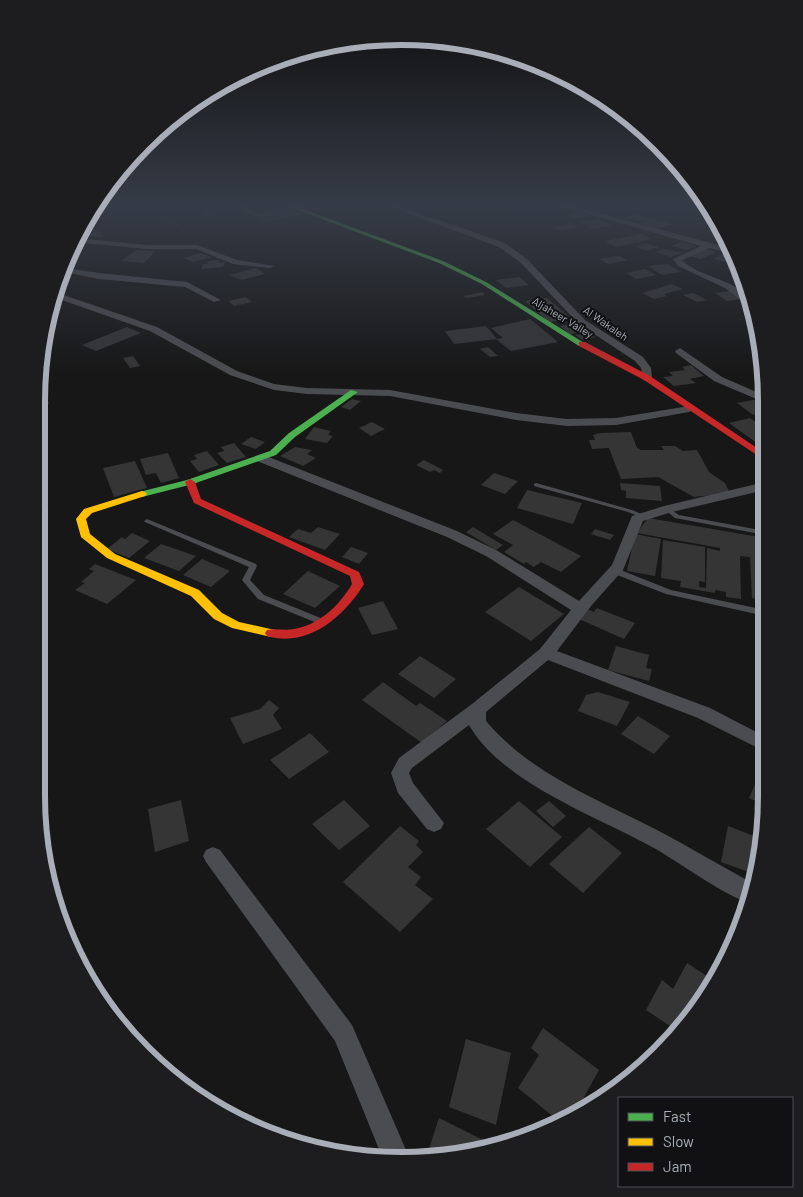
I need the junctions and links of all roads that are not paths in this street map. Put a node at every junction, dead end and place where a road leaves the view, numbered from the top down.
1 (236, 262) edge
2 (441, 262) edge
3 (525, 262) edge
4 (679, 262) edge
5 (270, 266) dead end
6 (70, 271) edge
7 (61, 297) edge
8 (742, 297) edge
9 (217, 300) dead end
10 (680, 351) dead end
11 (604, 356) junction
12 (647, 378) junction
13 (354, 392) junction
14 (758, 396) edge
15 (684, 410) junction
16 (758, 453) edge
17 (261, 458) junction
18 (758, 463) edge
19 (190, 482) junction
20 (536, 485) dead end
21 (758, 489) edge
22 (667, 509) junction
23 (643, 516) junction
24 (147, 520) dead end
25 (758, 533) edge
26 (615, 571) junction
27 (581, 609) junction
28 (758, 611) edge
29 (322, 622) junction
30 (546, 653) junction
31 (478, 709) junction
32 (758, 741) edge
33 (434, 823) dead end
34 (212, 856) dead end
35 (745, 891) edge
36 (393, 1152) edge

1 - 5 street
2 - 11 street, Aljaheer Valley
3 - 12 street, Al Wakaleh
4 - 8 street
6 - 9 street
7 - 13 street
10 - 14 street
11 - 12 street, Aljaheer Valley
11 - 15 street, Aljaheer Valley
12 - 15 street, Aljaheer Valley
13 - 15 street
13 - 17 street
15 - 16 street, Aljaheer Valley
15 - 18 street, Aljaheer Valley
17 - 19 street
17 - 27 street
19 - 29 street
19 - 29 street
20 - 23 lane
21 - 22 street
22 - 23 street
22 - 25 lane
23 - 26 street
24 - 29 lane
26 - 27 street
26 - 28 lane
27 - 30 street
30 - 31 street
30 - 32 street
31 - 33 street
31 - 35 street
34 - 36 street

